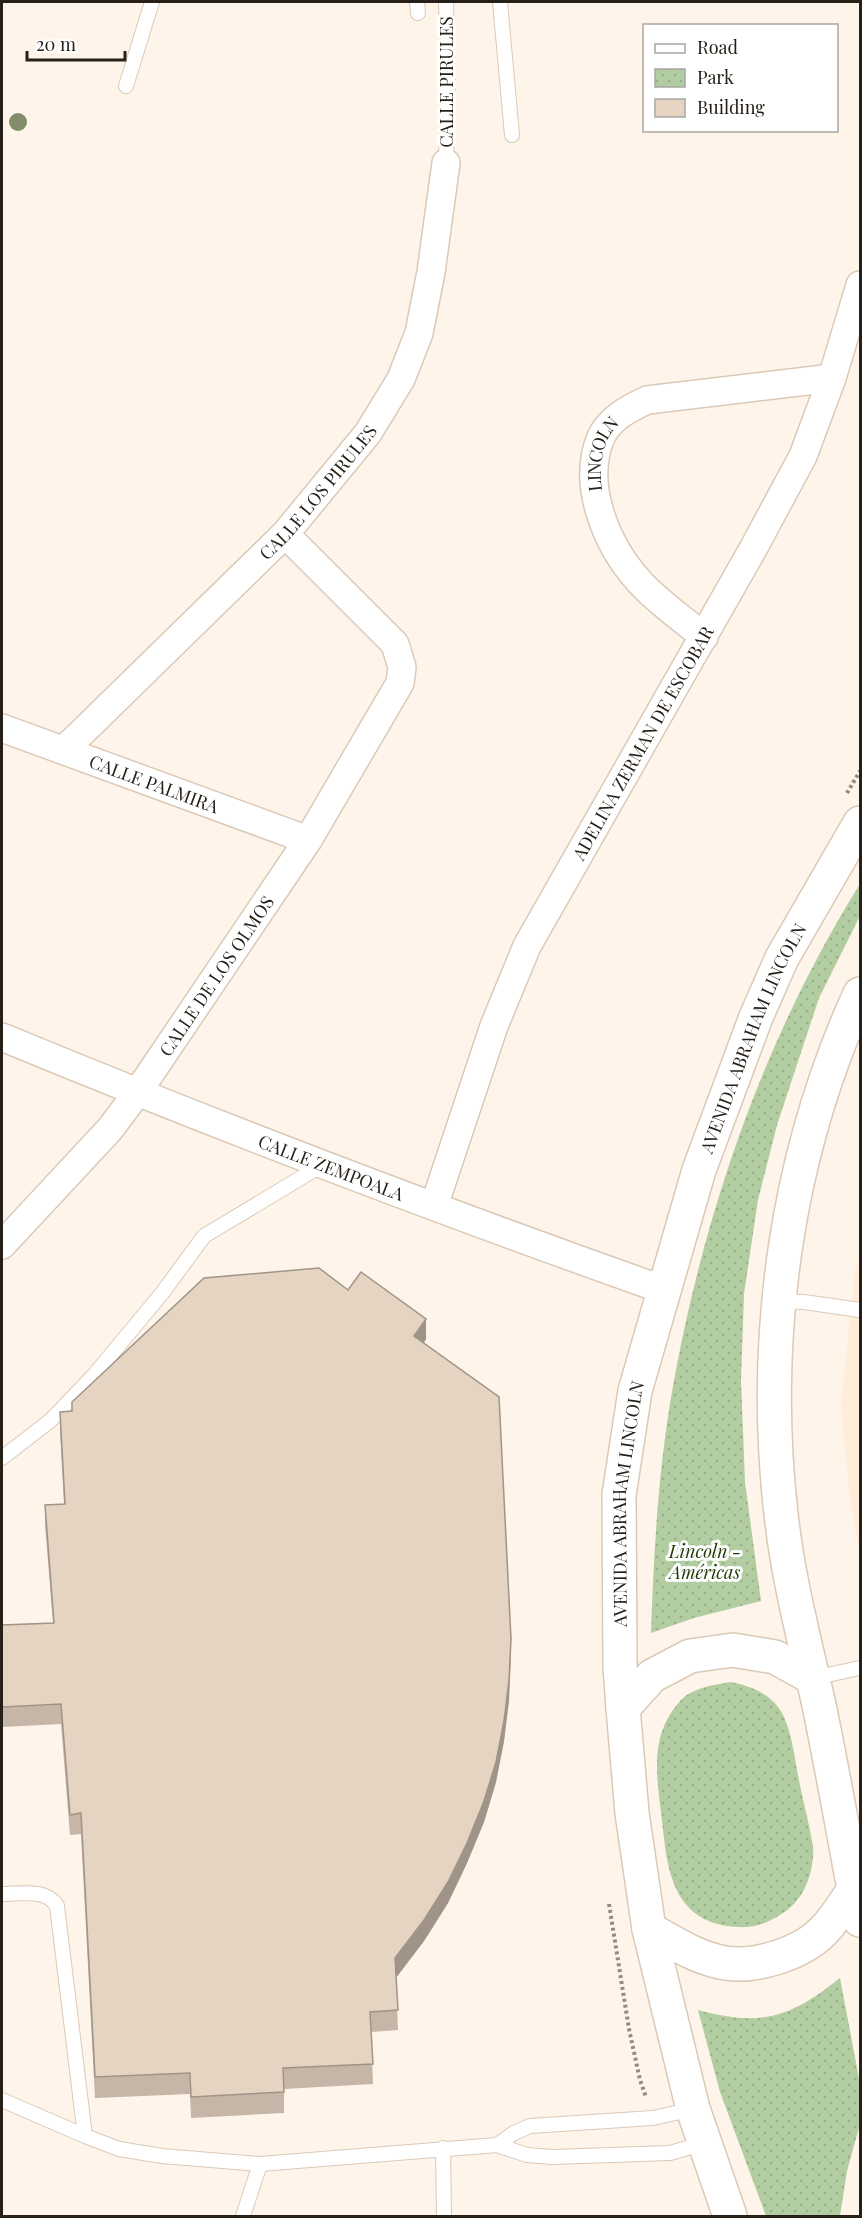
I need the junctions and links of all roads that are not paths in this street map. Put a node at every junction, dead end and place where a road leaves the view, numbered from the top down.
1 (152, 2) edge
2 (446, 2) edge
3 (500, 2) edge
4 (126, 86) dead end
5 (512, 135) dead end
6 (446, 163) joint
7 (861, 285) edge
8 (832, 378) junction
9 (285, 534) junction
10 (704, 637) junction
11 (2, 728) edge
12 (64, 750) junction
13 (851, 812) edge
14 (308, 840) junction
15 (861, 994) edge
16 (2, 1037) edge
17 (136, 1093) junction
18 (324, 1164) junction
19 (434, 1206) junction
20 (2, 1245) edge
21 (664, 1290) junction
22 (778, 1301) junction
23 (861, 1310) edge
24 (2, 1458) edge
25 (861, 1668) edge
26 (813, 1678) junction
27 (623, 1708) junction
28 (833, 1772) junction
29 (861, 1801) edge
30 (2, 1894) edge
31 (857, 1905) edge
32 (649, 1929) junction
33 (2, 2100) edge
34 (693, 2109) junction
35 (85, 2136) junction
36 (705, 2143) junction
37 (497, 2145) junction
38 (443, 2148) junction
39 (260, 2164) junction
40 (243, 2217) edge
41 (444, 2217) edge
42 (730, 2217) edge

1 - 4 lane
2 - 6 lane, CALLE PIRULES
3 - 5 lane
6 - 9 street, CALLE LOS PIRULES
7 - 8 street, ADELINA ZERMAN DE ESCOBAR
8 - 10 street, ADELINA ZERMAN DE ESCOBAR
8 - 10 street, LINCOLN
9 - 12 street, CALLE LOS PIRULES
9 - 14 street, CALLE DE LOS OLMOS
10 - 19 street, ADELINA ZERMAN DE ESCOBAR
11 - 12 street, CALLE PALMIRA
12 - 14 street, CALLE PALMIRA
13 - 21 main road, AVENIDA ABRAHAM LINCOLN
14 - 17 street, CALLE DE LOS OLMOS
15 - 22 main road
16 - 17 street, CALLE ZEMPOALA
17 - 18 street, CALLE ZEMPOALA
17 - 20 street, CALLE DE LOS OLMOS
18 - 19 street, CALLE ZEMPOALA
18 - 24 lane
19 - 21 street, CALLE ZEMPOALA
21 - 27 main road, AVENIDA ABRAHAM LINCOLN
22 - 23 lane
22 - 26 main road
25 - 26 lane
26 - 27 main road
26 - 28 main road
27 - 32 main road, AVENIDA ABRAHAM LINCOLN
28 - 29 main road
28 - 31 main road
30 - 35 lane
31 - 32 main road
32 - 34 main road, AVENIDA ABRAHAM LINCOLN
33 - 35 lane
34 - 36 main road, AVENIDA ABRAHAM LINCOLN
34 - 37 lane
35 - 39 lane
36 - 37 lane
36 - 42 main road, AVENIDA ABRAHAM LINCOLN
37 - 38 lane
38 - 39 lane
38 - 41 lane
39 - 40 lane

